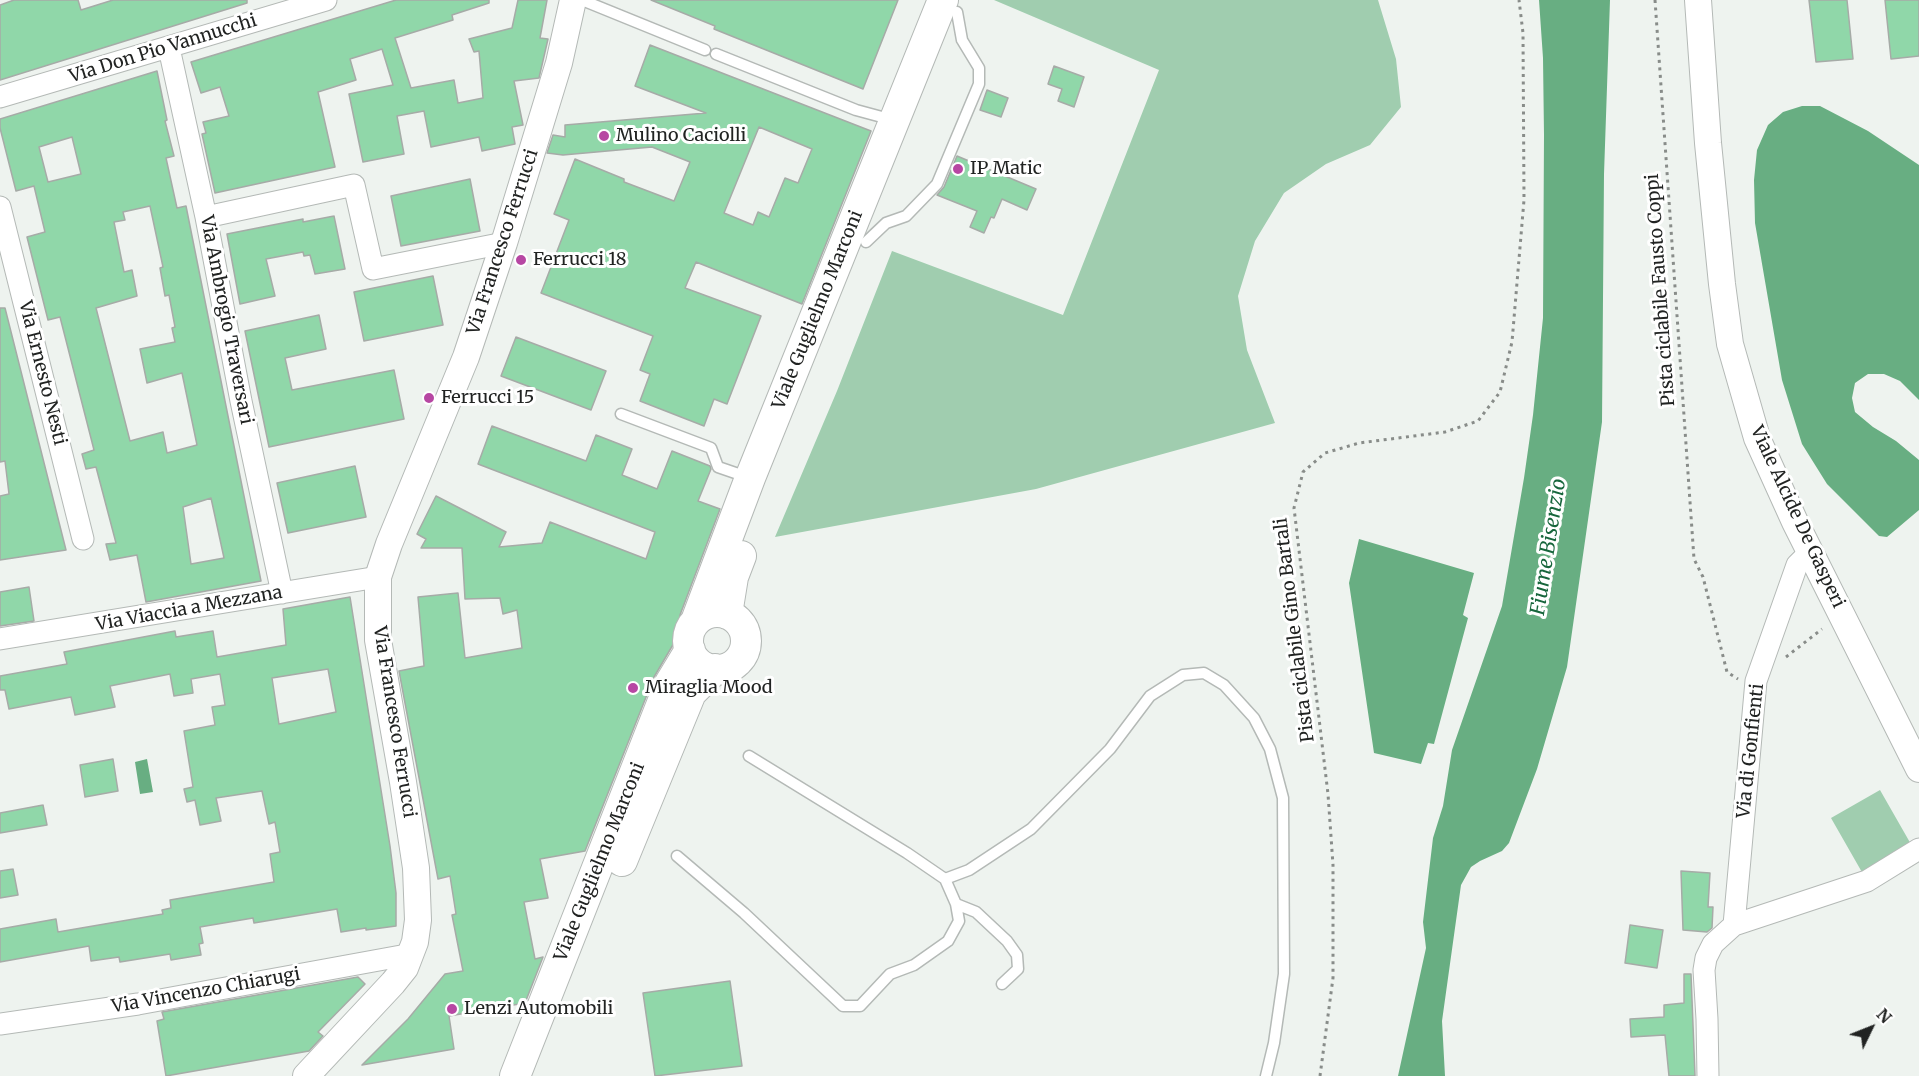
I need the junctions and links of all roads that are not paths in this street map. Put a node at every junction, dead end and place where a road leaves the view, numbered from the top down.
1 (326, 0) edge
2 (573, 0) edge
3 (582, 0) edge
4 (1698, 0) edge
5 (954, 4) edge
6 (169, 48) junction
7 (0, 97) edge
8 (894, 120) junction
9 (0, 207) edge
10 (206, 217) junction
11 (866, 242) junction
12 (504, 243) junction
13 (621, 414) dead end
14 (750, 478) junction
15 (83, 539) dead end
16 (1810, 552) junction
17 (378, 577) junction
18 (282, 593) junction
19 (727, 614) junction
20 (693, 635) junction
21 (0, 639) edge
22 (715, 669) junction
23 (749, 756) dead end
24 (1919, 769) edge
25 (1919, 849) edge
26 (676, 856) dead end
27 (945, 879) junction
28 (956, 904) junction
29 (1734, 925) junction
30 (412, 954) junction
31 (1002, 984) dead end
32 (0, 1024) edge
33 (306, 1076) edge
34 (515, 1076) edge
35 (537, 1076) edge
36 (1266, 1076) edge
37 (1708, 1076) edge

1 - 6 street, Via Don Pio Vannucchi
2 - 12 street, Via Francesco Ferrucci
3 - 8 lane
4 - 16 street, Viale Alcide De Gasperi
5 - 8 main road, Viale Guglielmo Marconi
5 - 11 main road, Viale Guglielmo Marconi
5 - 11 lane
6 - 7 street, Via Don Pio Vannucchi
6 - 10 street, Via Ambrogio Traversari
8 - 14 main road, Viale Guglielmo Marconi
9 - 15 street, Via Ernesto Nesti
10 - 12 street
10 - 18 street, Via Ambrogio Traversari
11 - 19 main road, Viale Guglielmo Marconi
12 - 17 street, Via Francesco Ferrucci
13 - 14 lane
14 - 20 main road, Viale Guglielmo Marconi
16 - 24 street, Viale Alcide De Gasperi
16 - 29 street, Via di Gonfienti
17 - 18 street, Via Viaccia a Mezzana
17 - 30 street, Via Francesco Ferrucci
18 - 21 street, Via Viaccia a Mezzana
19 - 20 main road
19 - 22 main road, Viale Guglielmo Marconi
20 - 22 main road
20 - 34 main road, Viale Guglielmo Marconi
22 - 35 main road, Viale Guglielmo Marconi
23 - 27 lane
25 - 29 street
26 - 28 lane
27 - 28 lane
27 - 36 lane
28 - 31 lane
29 - 37 street
30 - 32 street, Via Vincenzo Chiarugi
30 - 33 street, Via Francesco Ferrucci

